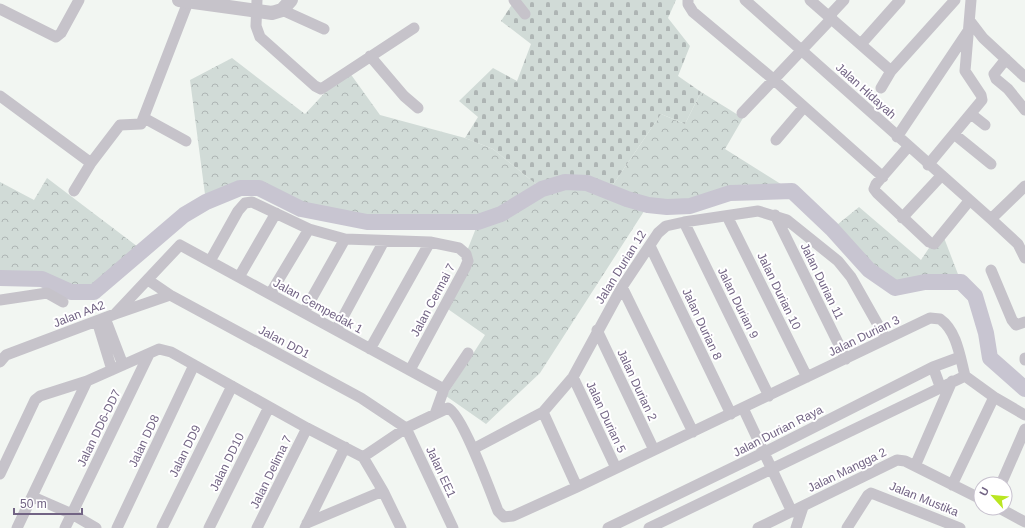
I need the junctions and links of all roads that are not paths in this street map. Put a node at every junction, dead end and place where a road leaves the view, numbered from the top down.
1 (79, 0) edge
2 (514, 0) edge
3 (688, 0) edge
4 (745, 0) edge
5 (810, 0) edge
6 (844, 0) edge
7 (900, 0) edge
8 (955, 0) edge
9 (971, 0) edge
10 (184, 1) edge
11 (287, 5) edge
12 (256, 6) edge
13 (0, 9) edge
14 (525, 14) dead end
15 (830, 17) junction
16 (970, 25) junction
17 (414, 28) dead end
18 (324, 29) dead end
19 (861, 44) junction
20 (801, 51) junction
21 (370, 56) junction
22 (1006, 60) junction
23 (891, 72) junction
24 (1025, 77) edge
25 (772, 79) junction
26 (881, 88) dead end
27 (0, 96) edge
28 (804, 107) junction
29 (418, 108) dead end
30 (1025, 110) edge
31 (742, 113) dead end
32 (971, 114) junction
33 (144, 118) junction
34 (985, 125) dead end
35 (954, 134) junction
36 (897, 136) junction
37 (776, 140) dead end
38 (186, 141) dead end
39 (908, 147) junction
40 (91, 162) junction
41 (991, 164) dead end
42 (928, 165) junction
43 (941, 176) junction
44 (882, 177) junction
45 (1025, 186) edge
46 (74, 192) dead end
47 (969, 201) junction
48 (276, 213) junction
49 (775, 215) junction
50 (727, 216) junction
51 (902, 218) junction
52 (990, 219) junction
53 (684, 222) junction
54 (308, 229) junction
55 (345, 239) junction
56 (384, 241) junction
57 (1021, 241) edge
58 (430, 242) junction
59 (650, 246) junction
60 (1025, 258) edge
61 (210, 261) junction
62 (991, 270) dead end
63 (239, 277) junction
64 (148, 280) junction
65 (622, 287) junction
66 (270, 294) junction
67 (170, 295) junction
68 (0, 300) edge
69 (63, 302) dead end
70 (304, 312) junction
71 (106, 318) junction
72 (1025, 322) edge
73 (336, 330) junction
74 (597, 330) junction
75 (886, 339) junction
76 (370, 349) junction
77 (468, 353) dead end
78 (149, 354) junction
79 (960, 357) junction
80 (846, 359) junction
81 (0, 362) edge
82 (194, 365) junction
83 (118, 367) junction
84 (932, 367) junction
85 (410, 370) junction
86 (965, 376) junction
87 (573, 377) junction
88 (807, 377) junction
89 (87, 380) junction
90 (952, 381) junction
91 (232, 386) junction
92 (940, 386) junction
93 (444, 389) junction
94 (769, 396) junction
95 (994, 397) junction
96 (269, 407) junction
97 (743, 408) junction
98 (543, 412) junction
99 (435, 414) junction
100 (730, 414) junction
101 (1025, 415) edge
102 (307, 428) junction
103 (406, 428) junction
104 (1025, 429) edge
105 (693, 432) junction
106 (345, 447) junction
107 (473, 449) junction
108 (654, 450) junction
109 (765, 452) junction
110 (363, 457) junction
111 (915, 466) junction
112 (616, 468) junction
113 (772, 468) junction
114 (0, 474) edge
115 (1004, 476) edge
116 (952, 485) junction
117 (578, 487) junction
118 (384, 492) junction
119 (973, 495) edge
120 (33, 497) junction
121 (803, 507) junction
122 (792, 512) junction
123 (72, 514) junction
124 (1013, 516) edge
125 (1025, 522) edge
126 (306, 526) edge
127 (17, 528) edge
128 (65, 528) edge
129 (96, 528) edge
130 (117, 528) edge
131 (162, 528) edge
132 (209, 528) edge
133 (257, 528) edge
134 (401, 528) edge
135 (453, 528) edge
136 (608, 528) edge
137 (649, 528) edge
138 (758, 528) edge
139 (796, 528) edge
140 (848, 528) edge
141 (960, 528) edge

1 - 13 street
2 - 14 street
3 - 25 street
4 - 20 street, Jalan Hidayah
5 - 15 street
6 - 15 street
7 - 19 street
8 - 23 street
9 - 16 street
10 - 12 street
10 - 33 street
11 - 12 street
11 - 18 street
12 - 21 street
15 - 19 street
15 - 20 street
16 - 22 street
16 - 32 street
16 - 36 street
17 - 21 street
19 - 23 street
20 - 25 street
20 - 36 street, Jalan Hidayah
21 - 29 street
22 - 24 street
22 - 30 street
23 - 26 street
25 - 28 street
25 - 31 street
27 - 40 street
28 - 37 street
28 - 44 street
32 - 34 street
32 - 35 street
33 - 38 street
33 - 40 street
35 - 41 street
35 - 42 street
36 - 39 street, Jalan Hidayah
39 - 42 street, Jalan Hidayah
39 - 44 street
40 - 46 street
42 - 43 street, Jalan Hidayah
43 - 47 street, Jalan Hidayah
43 - 51 street
44 - 51 street
45 - 52 street
47 - 51 street
47 - 52 street, Jalan Hidayah
48 - 54 street
48 - 61 street
48 - 63 street
49 - 50 street, Jalan Durian 12
49 - 75 street, Jalan Durian 12
49 - 80 street, Jalan Durian 11
50 - 53 street, Jalan Durian 12
50 - 88 street, Jalan Durian 10
52 - 57 street, Jalan Hidayah
53 - 59 street, Jalan Durian 12
53 - 94 street, Jalan Durian 9
54 - 55 street
54 - 66 street
55 - 56 street
55 - 70 street
56 - 58 street
56 - 73 street
57 - 60 street
58 - 76 street
58 - 85 street, Jalan Cermai 7
59 - 65 street, Jalan Durian 12
59 - 100 street, Jalan Durian 8
61 - 63 street, Jalan Cempedak 1
61 - 64 street, Jalan Cempedak 1
62 - 72 street
63 - 66 street, Jalan Cempedak 1
64 - 67 street, Jalan DD1
64 - 71 street
65 - 74 street, Jalan Durian 12
65 - 105 street
66 - 70 street, Jalan Cempedak 1
67 - 71 street, Jalan AA2
67 - 103 street, Jalan DD1
68 - 69 street
70 - 73 street, Jalan Cempedak 1
71 - 81 street, Jalan AA2
71 - 83 street
73 - 76 street, Jalan Cempedak 1
74 - 87 street, Jalan Durian 12
74 - 108 street, Jalan Durian 2
75 - 79 street, Jalan Durian 3
75 - 80 street, Jalan Durian 3
76 - 85 street, Jalan Cempedak 1
77 - 93 street
78 - 82 street
78 - 83 street
78 - 123 street, Jalan DD6-DD7
79 - 84 street, Jalan Durian Raya
79 - 86 street, Jalan Durian 3
80 - 88 street, Jalan Durian 3
82 - 91 street
82 - 130 street, Jalan DD8
83 - 89 street
84 - 92 street
84 - 109 street, Jalan Durian Raya
85 - 93 street, Jalan Cempedak 1
86 - 90 street
86 - 95 street
87 - 98 street, Jalan Durian 12
87 - 112 street, Jalan Durian 5
88 - 94 street, Jalan Durian 3
89 - 114 street
89 - 120 street
90 - 92 street
90 - 111 street
91 - 96 street
91 - 131 street, Jalan DD9
92 - 113 street
93 - 99 street
94 - 97 street, Jalan Durian 3
95 - 101 street
95 - 116 street
96 - 102 street
96 - 132 street, Jalan DD10
97 - 100 street, Jalan Durian 3
97 - 109 street
98 - 107 street, Jalan Durian 12
98 - 117 street
99 - 103 street
99 - 107 street
100 - 105 street, Jalan Durian 3
102 - 106 street
102 - 133 street, Jalan Delima 7
103 - 110 street
103 - 135 street, Jalan EE1
104 - 115 street
105 - 108 street, Jalan Durian 3
106 - 110 street
106 - 126 street
107 - 117 street, Jalan Durian 3
108 - 112 street, Jalan Durian 3
109 - 113 street
109 - 136 street, Jalan Durian Raya
110 - 118 street
111 - 116 street, Jalan Mangga 2
111 - 121 street, Jalan Mangga 2
112 - 117 street, Jalan Durian 3
113 - 122 street
113 - 137 street
116 - 119 street, Jalan Mangga 2
118 - 126 street
118 - 134 street
120 - 123 street
120 - 127 street
121 - 122 street, Jalan Mangga 2
121 - 139 street
122 - 138 street, Jalan Mangga 2
123 - 128 street, Jalan DD6-DD7
123 - 129 street
124 - 125 street
140 - 141 street, Jalan Mustika

